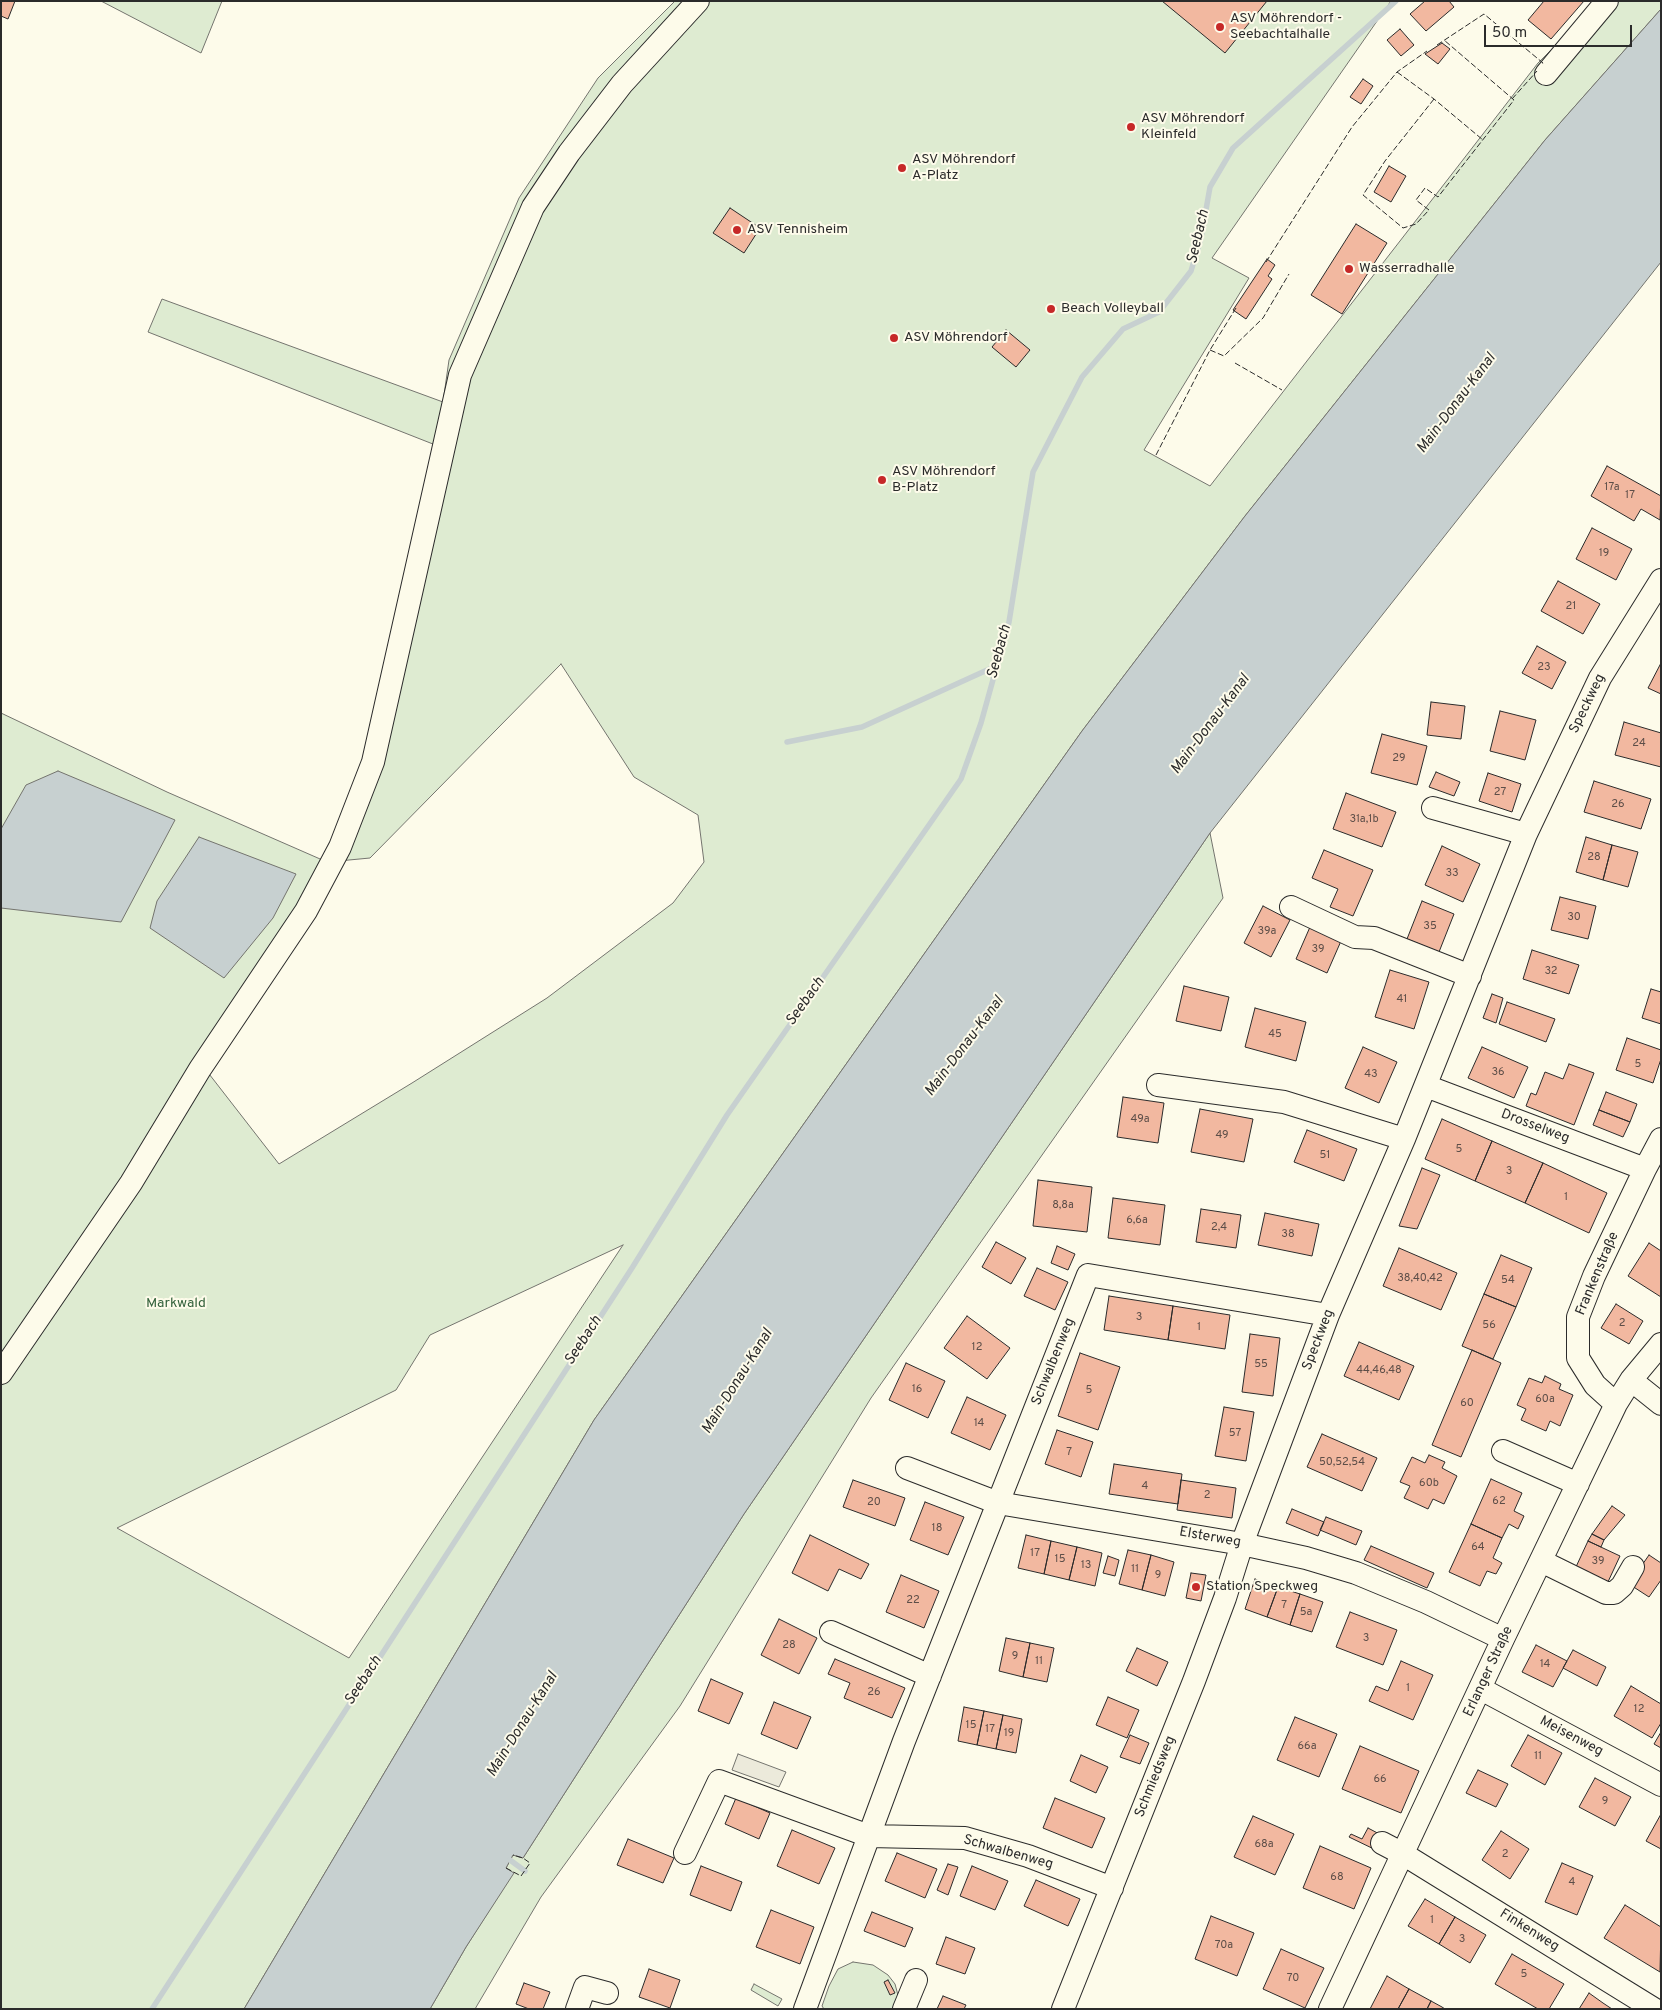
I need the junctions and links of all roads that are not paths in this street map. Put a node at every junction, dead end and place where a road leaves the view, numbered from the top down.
1 (698, 1) edge
2 (1606, 1) edge
3 (1546, 74) dead end
4 (1661, 580) edge
5 (1433, 808) dead end
6 (1526, 834) junction
7 (1291, 907) dead end
8 (1470, 976) junction
9 (1158, 1085) dead end
10 (1426, 1086) junction
11 (1404, 1139) junction
12 (1661, 1139) edge
13 (1645, 1169) junction
14 (1328, 1315) junction
15 (1661, 1344) edge
16 (1, 1373) edge
17 (1631, 1380) junction
18 (1616, 1404) junction
19 (1661, 1404) edge
20 (1502, 1451) dead end
21 (907, 1468) dead end
22 (1578, 1484) junction
23 (998, 1503) junction
24 (1242, 1544) junction
25 (1541, 1561) junction
26 (1633, 1567) dead end
27 (831, 1632) dead end
28 (1503, 1640) junction
29 (930, 1676) junction
30 (1481, 1689) junction
31 (1661, 1785) edge
32 (869, 1836) junction
33 (1382, 1843) dead end
34 (685, 1853) dead end
35 (1403, 1854) junction
36 (1112, 1888) junction
37 (916, 1980) dead end
38 (607, 1994) dead end
39 (577, 2009) edge
40 (805, 2009) edge
41 (904, 2009) edge
42 (1064, 2009) edge
43 (1330, 2009) edge
44 (1654, 2009) edge

1 - 16 street
2 - 3 street
4 - 6 street, Speckweg
5 - 6 street
6 - 8 street, Speckweg
7 - 8 street
8 - 10 street, Speckweg
9 - 11 street
10 - 11 street, Speckweg
10 - 13 street, Drosselweg
11 - 14 street, Speckweg
12 - 13 street, Frankenstraße
13 - 18 street, Frankenstraße
14 - 23 street, Schwalbenweg
14 - 24 street, Speckweg
15 - 17 street, Erlanger Straße
17 - 18 street, Erlanger Straße
17 - 19 street
18 - 22 street, Erlanger Straße
20 - 22 street
21 - 23 street, Elsterweg
22 - 25 street, Erlanger Straße
23 - 24 street, Elsterweg
23 - 29 street, Schwalbenweg
24 - 28 street, Elsterweg
24 - 36 street, Schmiedsweg
25 - 26 street
25 - 28 street, Erlanger Straße
27 - 29 street
28 - 30 street, Erlanger Straße
29 - 32 street, Schwalbenweg
30 - 31 street, Meisenweg
30 - 35 street, Erlanger Straße
32 - 34 street, Schwalbenweg
32 - 36 street, Schwalbenweg
32 - 40 street, Schwalbenweg
33 - 35 street, Finkenweg
35 - 43 street, Erlanger Straße
35 - 44 street, Finkenweg
36 - 42 street, Schmiedsweg
37 - 41 street
38 - 39 street

